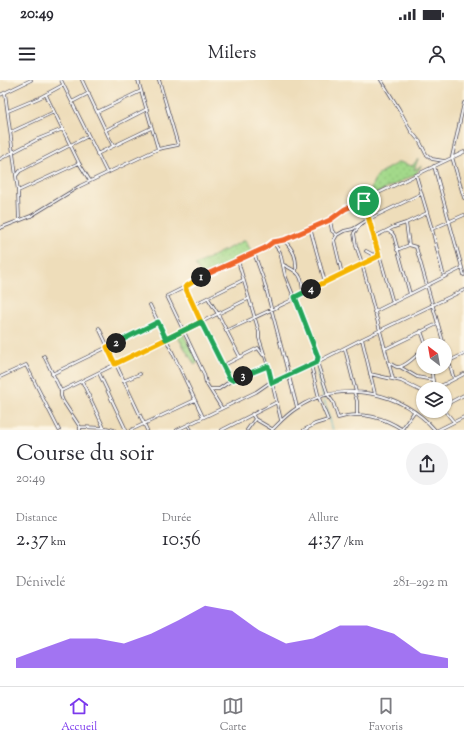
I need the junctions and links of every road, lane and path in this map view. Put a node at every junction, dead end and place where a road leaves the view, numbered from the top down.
1 (31, 80) edge
2 (61, 80) edge
3 (82, 80) edge
4 (138, 80) edge
5 (159, 80) edge
6 (381, 80) edge
7 (63, 85) junction
8 (141, 90) junction
9 (5, 93) junction
10 (89, 93) junction
11 (0, 95) edge
12 (46, 95) junction
13 (72, 102) junction
14 (464, 103) edge
15 (147, 109) junction
16 (8, 111) junction
17 (54, 112) junction
18 (97, 112) junction
19 (151, 128) junction
20 (62, 129) junction
21 (106, 130) junction
22 (11, 132) junction
23 (88, 136) junction
24 (70, 145) junction
25 (113, 146) junction
26 (158, 149) junction
27 (464, 152) edge
28 (13, 153) junction
29 (96, 154) junction
30 (452, 158) junction
31 (0, 159) edge
32 (445, 161) junction
33 (79, 163) junction
34 (434, 166) junction
35 (15, 168) junction
36 (20, 171) junction
37 (107, 173) junction
38 (416, 175) junction
39 (16, 176) junction
40 (90, 181) junction
41 (464, 181) edge
42 (460, 184) junction
43 (18, 191) junction
44 (421, 194) junction
45 (464, 195) edge
46 (464, 198) edge
47 (364, 201) junction
48 (427, 213) junction
49 (464, 214) edge
50 (369, 219) junction
51 (330, 220) junction
52 (18, 221) junction
53 (449, 222) junction
54 (406, 223) junction
55 (361, 224) junction
56 (0, 228) edge
57 (310, 228) junction
58 (432, 229) junction
59 (388, 231) junction
60 (337, 235) junction
61 (374, 237) junction
62 (284, 240) junction
63 (273, 242) junction
64 (409, 245) junction
65 (397, 250) junction
66 (366, 251) dead end
67 (376, 252) dead end
68 (254, 253) junction
69 (374, 255) junction
70 (378, 256) junction
71 (238, 261) junction
72 (369, 261) junction
73 (361, 264) junction
74 (284, 265) junction
75 (462, 268) junction
76 (296, 272) junction
77 (342, 274) junction
78 (464, 274) edge
79 (444, 277) junction
80 (244, 280) junction
81 (325, 282) junction
82 (427, 286) junction
83 (185, 287) junction
84 (464, 290) edge
85 (304, 292) junction
86 (410, 294) junction
87 (295, 297) junction
88 (208, 298) junction
89 (248, 299) junction
90 (392, 303) junction
91 (150, 305) dead end
92 (193, 305) junction
93 (433, 305) junction
94 (270, 310) junction
95 (374, 312) junction
96 (218, 314) junction
97 (254, 317) junction
98 (158, 322) junction
99 (201, 322) junction
100 (438, 324) junction
101 (99, 328) dead end
102 (380, 330) junction
103 (184, 331) junction
104 (226, 331) junction
105 (421, 331) junction
106 (423, 338) edge
107 (442, 338) edge
108 (166, 339) junction
109 (362, 339) junction
110 (107, 347) junction
111 (345, 348) junction
112 (385, 349) junction
113 (464, 354) edge
114 (44, 356) dead end
115 (240, 357) junction
116 (416, 358) edge
117 (266, 359) junction
118 (452, 359) edge
119 (317, 362) junction
120 (388, 362) junction
121 (115, 364) junction
122 (311, 365) junction
123 (222, 366) junction
124 (268, 366) junction
125 (399, 367) junction
126 (99, 373) junction
127 (452, 373) edge
128 (52, 374) junction
129 (140, 374) dead end
130 (370, 374) junction
131 (432, 374) edge
132 (464, 374) edge
133 (288, 375) junction
134 (0, 378) edge
135 (393, 379) junction
136 (454, 379) junction
137 (232, 380) junction
138 (433, 380) joint
139 (82, 381) junction
140 (123, 381) junction
141 (448, 382) edge
142 (272, 383) junction
143 (416, 388) edge
144 (210, 389) junction
145 (61, 391) junction
146 (355, 392) junction
147 (328, 394) junction
148 (375, 394) junction
149 (464, 395) edge
150 (319, 398) junction
151 (195, 400) junction
152 (452, 401) edge
153 (277, 402) junction
154 (221, 407) junction
155 (297, 407) junction
156 (414, 412) junction
157 (252, 414) junction
158 (357, 415) junction
159 (203, 417) junction
160 (464, 417) edge
161 (451, 418) edge
162 (255, 419) junction
163 (282, 420) junction
164 (454, 422) junction
165 (144, 424) junction
166 (188, 425) junction
167 (80, 427) junction
168 (104, 428) junction
169 (403, 429) edge
170 (59, 430) edge
171 (80, 430) edge
172 (114, 430) edge
173 (126, 430) edge
174 (131, 430) edge
175 (147, 430) edge
176 (177, 430) edge
177 (191, 430) edge
178 (222, 430) edge
179 (247, 430) edge
180 (273, 430) edge
181 (304, 430) edge
182 (437, 430) edge

1 - 9 street
2 - 7 street
3 - 10 street
4 - 8 street
5 - 26 street
6 - 32 street
7 - 12 street
7 - 13 street
8 - 15 street
8 - 18 street
9 - 11 street
9 - 16 street
10 - 13 street
10 - 18 street
12 - 16 street
12 - 17 street
13 - 23 street
14 - 30 street
15 - 19 street
15 - 21 street
16 - 22 street
17 - 20 street
17 - 22 street
18 - 21 street
19 - 25 street
19 - 26 street
20 - 24 street
20 - 28 street
21 - 25 street
22 - 28 street
23 - 24 street
23 - 29 street
24 - 33 street
24 - 36 street
25 - 29 street
26 - 37 street
27 - 30 street
28 - 31 street
28 - 35 street
29 - 37 street
30 - 32 street
30 - 42 street
32 - 34 street
33 - 40 street
33 - 43 street
34 - 38 street
34 - 53 street
35 - 36 street
35 - 39 street
36 - 39 street
37 - 40 street
38 - 44 street
38 - 47 street
39 - 43 street
40 - 52 street
41 - 42 street
42 - 45 street
43 - 52 street
44 - 48 street
44 - 50 street
45 - 46 street
47 - 50 street
47 - 51 street
48 - 54 street
48 - 58 street
49 - 53 street
50 - 55 street
50 - 61 street
51 - 57 street
51 - 60 street
52 - 56 street
53 - 58 street
53 - 75 street
54 - 59 street
54 - 64 street
55 - 60 street
55 - 73 street
57 - 62 street
57 - 81 street
58 - 79 street
59 - 61 street
59 - 65 street
60 - 77 street
61 - 70 street
62 - 63 street
62 - 76 street
63 - 68 street
63 - 74 street
64 - 65 street
64 - 82 street
65 - 86 street
66 - 69 street
67 - 69 street
68 - 71 street
68 - 94 street
69 - 70 street
69 - 72 street
70 - 72 street
70 - 90 street
71 - 80 street
71 - 83 street
72 - 73 street
73 - 77 street
73 - 95 street
74 - 76 street
74 - 87 street
75 - 78 street
75 - 79 street
76 - 85 street
77 - 81 street
79 - 82 street
80 - 88 street
80 - 89 street
81 - 85 street
82 - 86 street
82 - 93 street
83 - 92 street
83 - 103 street
84 - 93 street
85 - 87 street
86 - 90 street
87 - 94 street
87 - 119 street
88 - 92 street
88 - 96 street
89 - 96 street
89 - 97 street
90 - 95 street
91 - 98 street
92 - 99 street
93 - 100 street
93 - 102 street
94 - 97 street
94 - 133 street
95 - 102 street
96 - 99 street
96 - 104 street
97 - 104 street
97 - 117 street
98 - 108 street
98 - 110 street
99 - 103 street
99 - 123 street
100 - 105 street
100 - 107 street
101 - 110 street
102 - 109 street
102 - 112 street
103 - 108 street
103 - 144 street
104 - 115 street
105 - 106 street
105 - 112 street
108 - 121 street
108 - 151 street
109 - 111 street
109 - 130 street
110 - 121 street
110 - 128 street
111 - 119 street
111 - 146 street
112 - 120 street
113 - 118 street
114 - 128 street
115 - 117 street
115 - 123 street
116 - 125 street
117 - 124 street
119 - 122 street
119 - 147 street
120 - 125 street
120 - 135 street
121 - 126 street
121 - 140 street
122 - 133 street
122 - 150 street
123 - 137 street
124 - 137 street
124 - 142 street
125 - 138 street
126 - 139 street
126 - 173 street
127 - 136 street
128 - 145 street
129 - 140 street
130 - 135 street
130 - 148 street
131 - 138 street
132 - 136 street
133 - 142 street
133 - 155 street
134 - 170 street
135 - 143 street
136 - 141 street
137 - 144 street
139 - 145 street
139 - 168 street
140 - 165 street
142 - 153 street
142 - 154 street
144 - 154 street
145 - 167 street
146 - 147 street
146 - 148 street
146 - 158 street
147 - 150 street
147 - 158 street
148 - 156 street
149 - 152 street
150 - 155 street
150 - 181 street
151 - 159 street
151 - 165 street
153 - 157 street
153 - 163 street
154 - 159 street
155 - 163 street
156 - 169 street
156 - 182 street
157 - 162 street
157 - 178 street
158 - 169 street
159 - 166 street
160 - 164 street
161 - 164 street
162 - 179 street
162 - 180 street
163 - 180 street
164 - 182 street
165 - 174 street
165 - 175 street
166 - 176 street
166 - 177 street
167 - 168 street
167 - 171 street
168 - 172 street

